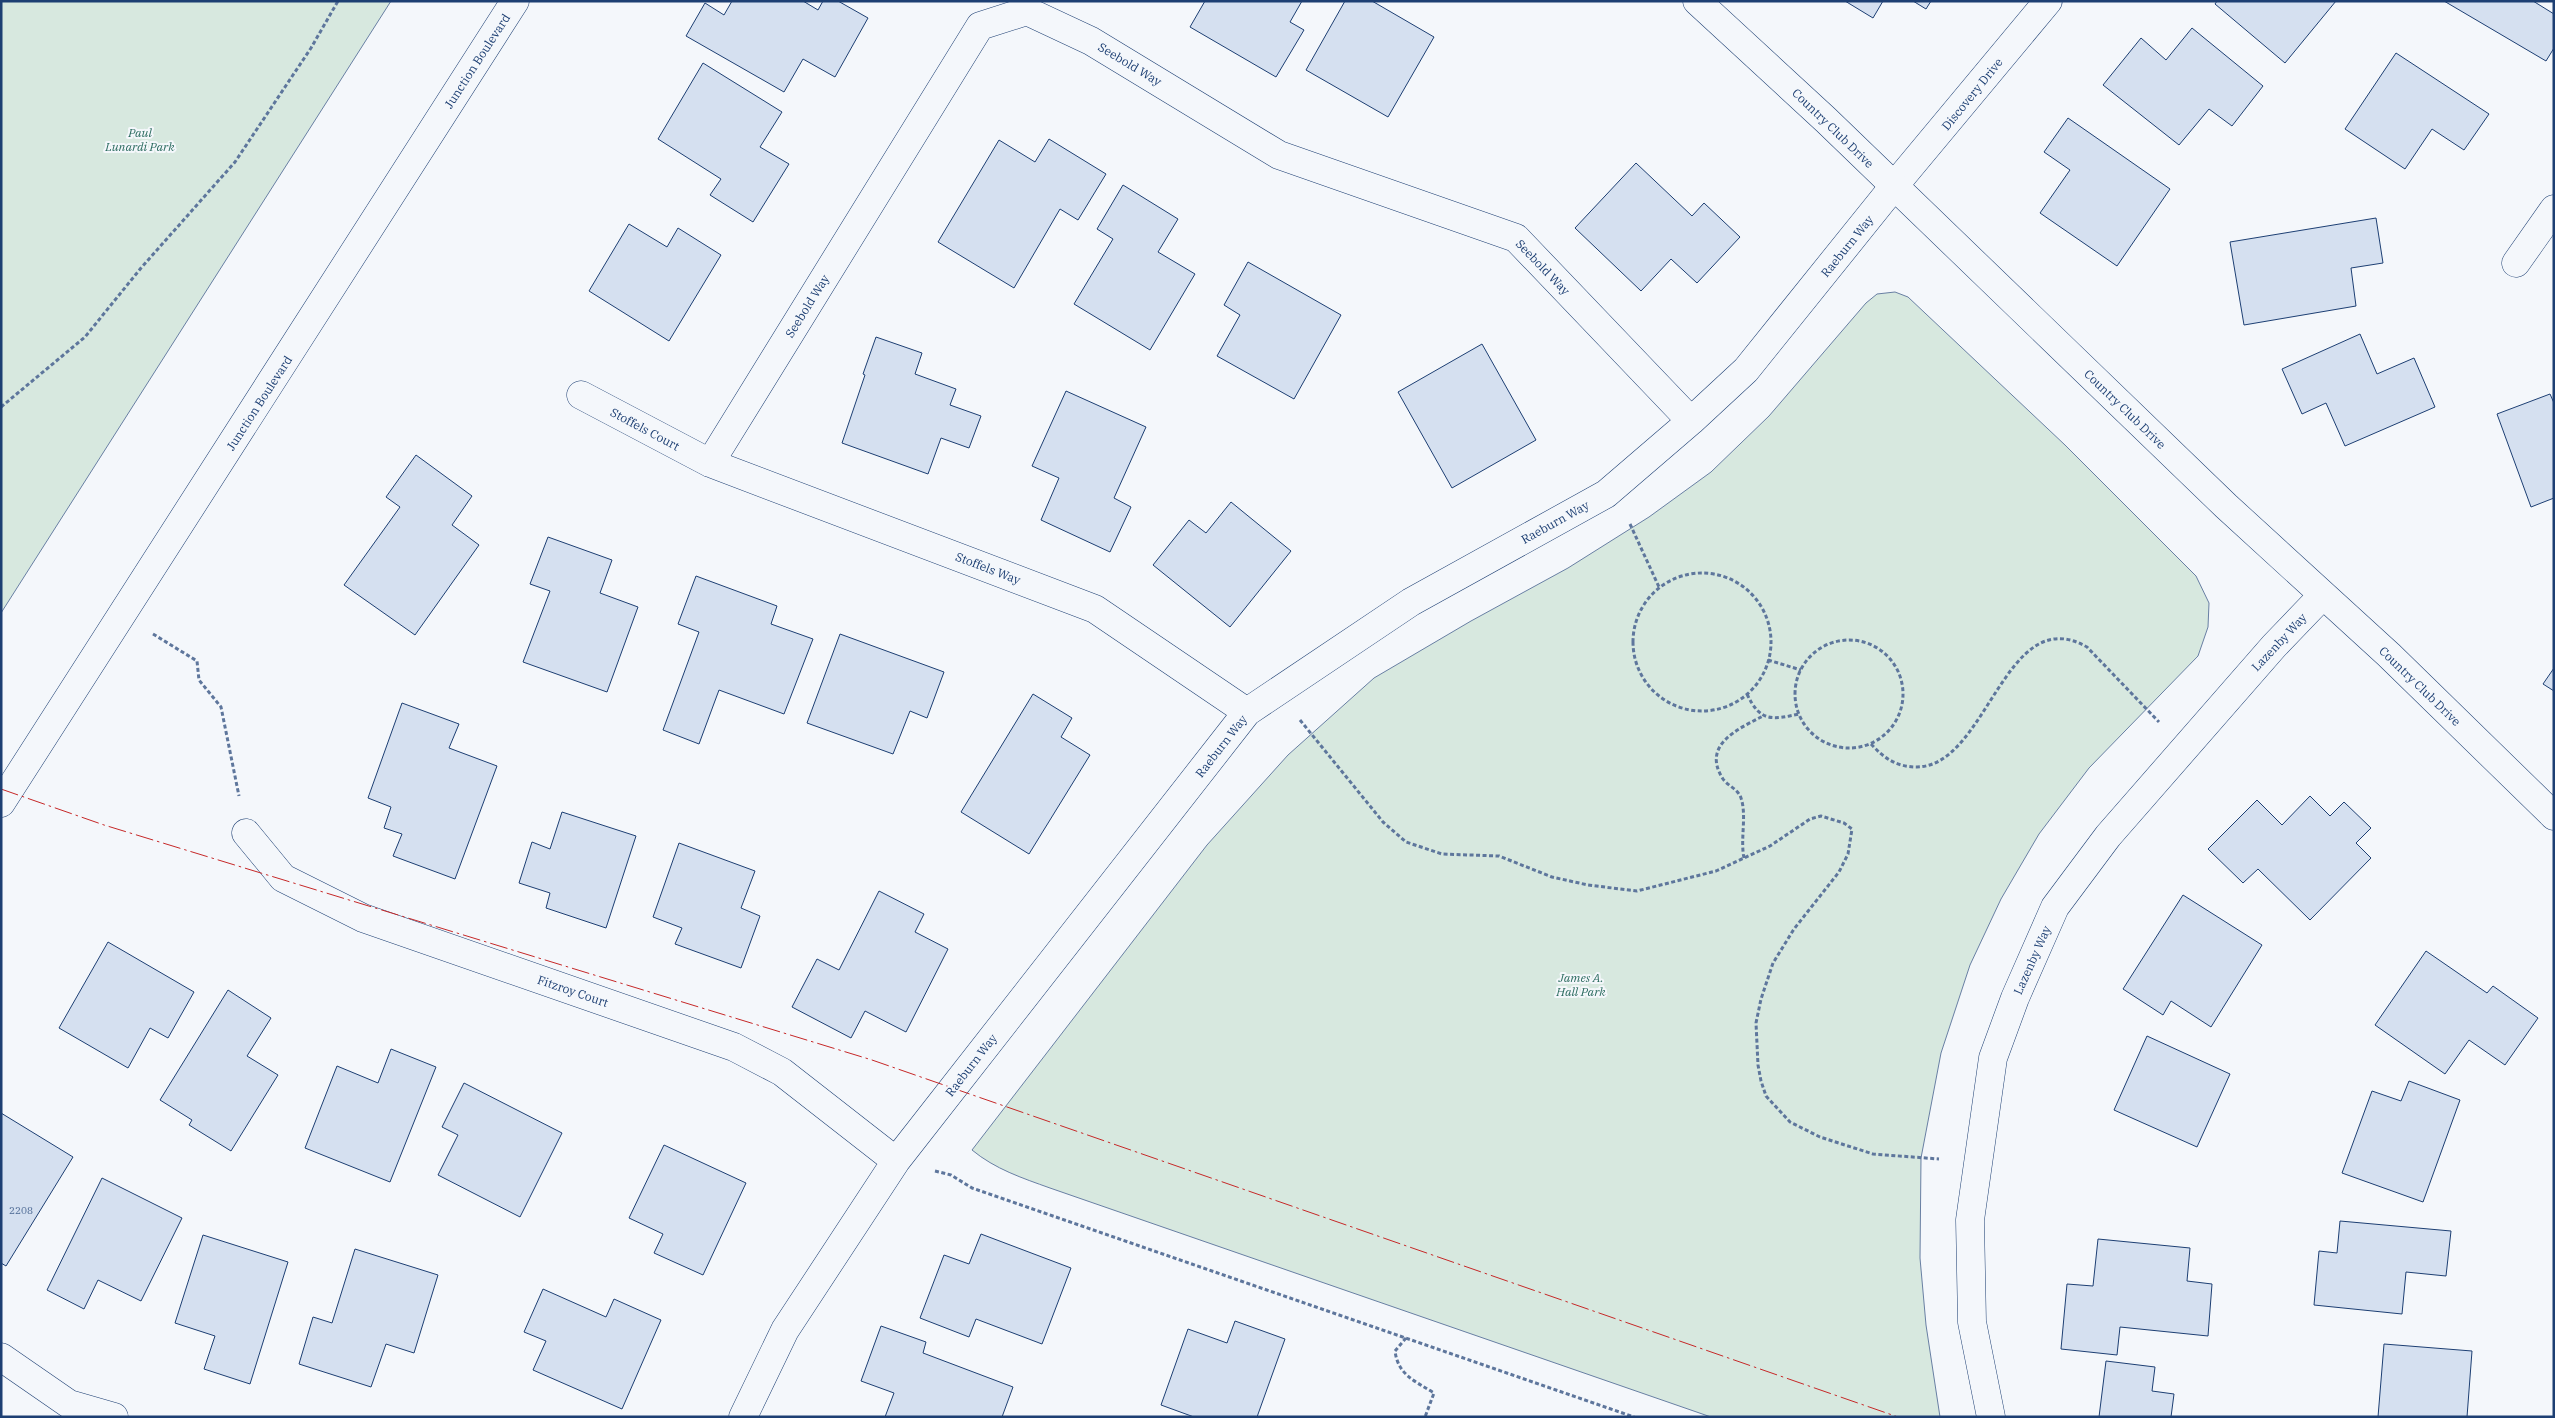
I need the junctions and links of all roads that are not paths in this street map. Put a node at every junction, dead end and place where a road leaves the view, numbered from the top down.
1 (515, 1) edge
2 (1697, 1) edge
3 (2048, 1) edge
4 (1894, 186) junction
5 (2554, 209) edge
6 (2516, 262) dead end
7 (580, 395) dead end
8 (1691, 422) junction
9 (710, 463) junction
10 (2322, 596) junction
11 (1247, 712) junction
12 (1, 803) edge
13 (2554, 816) edge
14 (246, 833) road end
15 (896, 1161) junction
16 (1, 1357) edge
17 (66, 1410) edge
18 (114, 1417) edge
19 (743, 1417) edge
20 (1991, 1417) edge

1 - 12 street, Junction Boulevard
2 - 4 street, Country Club Drive
3 - 4 street, Discovery Drive
4 - 8 street, Raeburn Way
4 - 10 street, Country Club Drive
5 - 6 street
7 - 9 street, Stoffels Court
8 - 9 street, Seebold Way
8 - 11 street, Raeburn Way
9 - 11 street, Stoffels Way
10 - 13 street, Country Club Drive
10 - 20 street, Lazenby Way
11 - 15 street, Raeburn Way
14 - 15 street, Fitzroy Court
15 - 19 street, Raeburn Way
16 - 17 street
17 - 18 street

